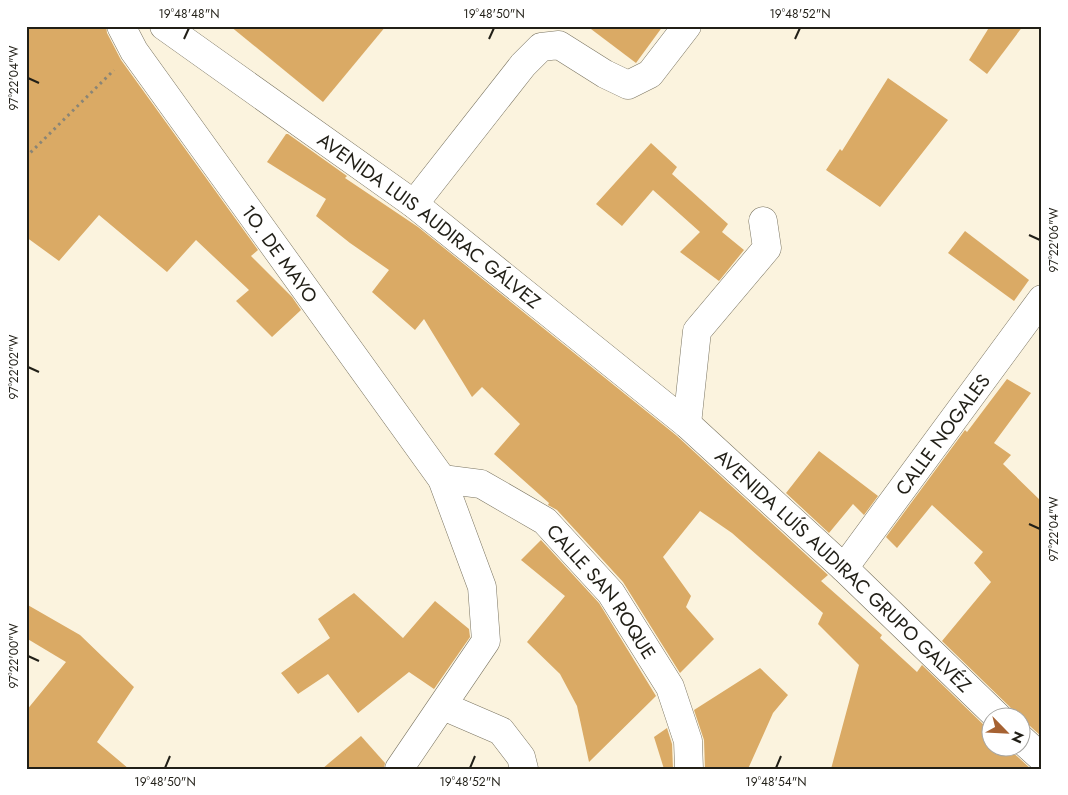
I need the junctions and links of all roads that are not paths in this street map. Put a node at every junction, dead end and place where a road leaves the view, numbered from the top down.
1 (121, 26) edge
2 (687, 26) edge
3 (183, 32) edge
4 (414, 204) junction
5 (763, 220) dead end
6 (1042, 299) edge
7 (687, 424) junction
8 (442, 479) junction
9 (844, 568) junction
10 (443, 706) junction
11 (989, 708) edge
12 (1030, 747) edge
13 (1042, 758) edge
14 (399, 769) edge
15 (524, 769) edge
16 (689, 769) edge

1 - 8 street, 1O. DE MAYO
2 - 4 street
3 - 4 street, AVENIDA LUIS AUDIRAC GÁLVEZ
4 - 7 street, AVENIDA LUIS AUDIRAC GÁLVEZ
5 - 7 street
6 - 9 street, CALLE NOGALES
7 - 9 street, AVENIDA LUÍS AUDIRAC GRUPO GALVÉZ
8 - 10 street, 1O. DE MAYO
8 - 16 street, CALLE SAN ROQUE
9 - 11 street, AVENIDA LUÍS AUDIRAC GRUPO GALVÉZ
10 - 14 street, 1O. DE MAYO
10 - 15 street
12 - 13 street

